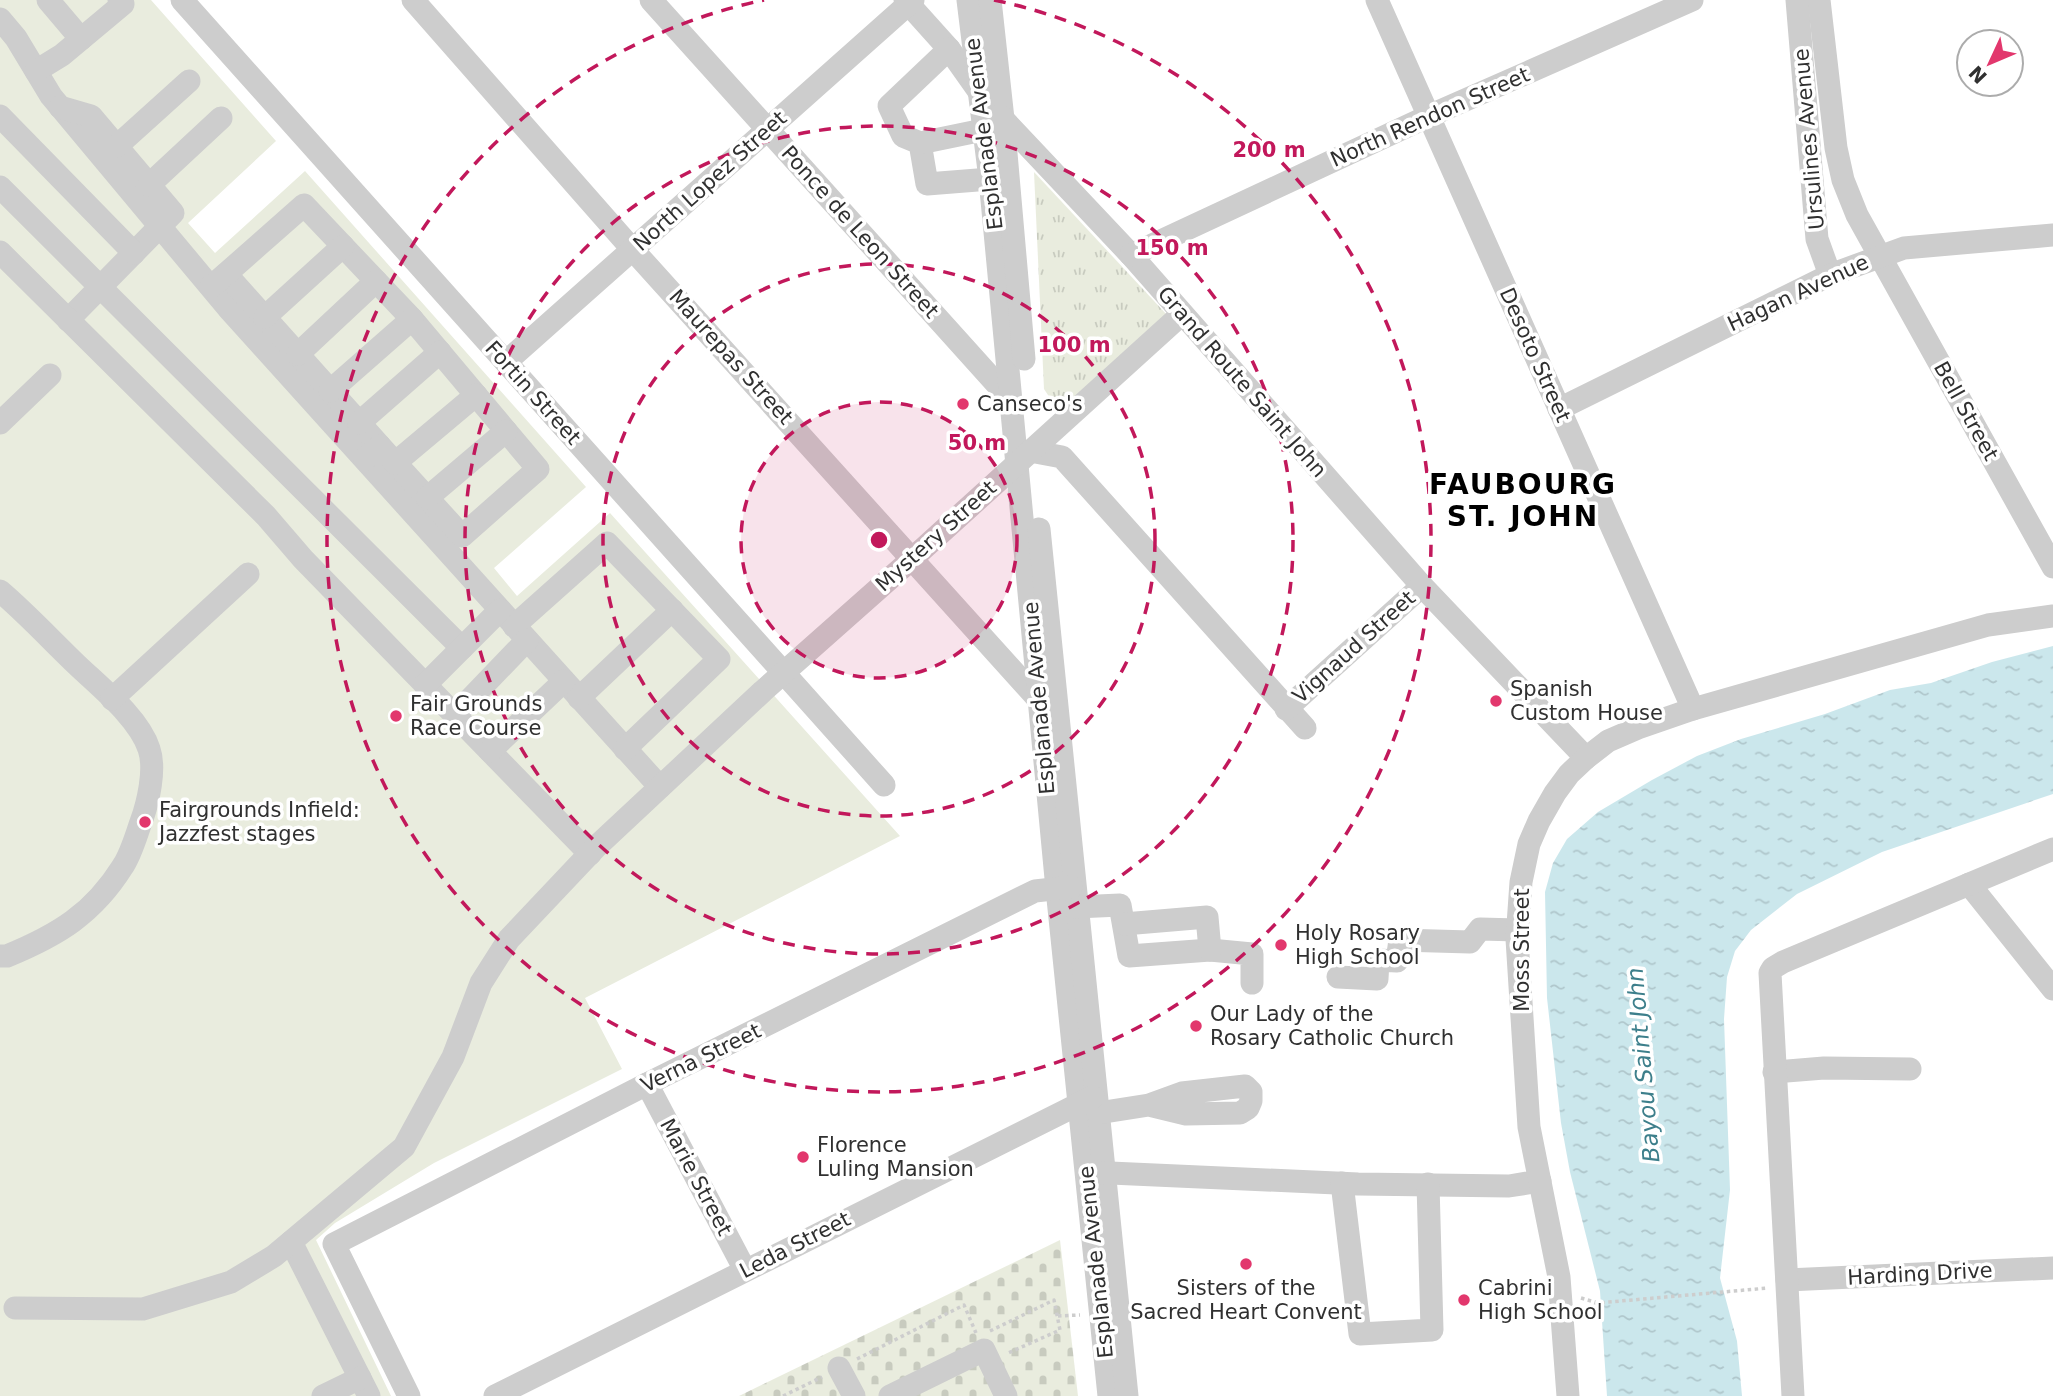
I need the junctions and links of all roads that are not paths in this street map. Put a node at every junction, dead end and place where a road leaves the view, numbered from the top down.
1 (48, 0) edge
2 (119, 0) edge
3 (413, 0) edge
4 (651, 0) edge
5 (968, 0) edge
6 (990, 0) edge
7 (1377, 0) edge
8 (1692, 0) edge
9 (1797, 0) edge
10 (1818, 0) edge
11 (909, 1) edge
12 (189, 2) edge
13 (0, 19) edge
14 (81, 39) junction
15 (949, 48) junction
16 (36, 71) junction
17 (189, 81) dead end
18 (979, 92) junction
19 (60, 107) junction
20 (0, 116) edge
21 (1429, 116) junction
22 (220, 118) dead end
23 (1003, 119) junction
24 (766, 129) junction
25 (983, 130) junction
26 (920, 143) junction
27 (117, 146) junction
28 (990, 179) junction
29 (149, 185) junction
30 (0, 187) edge
31 (160, 226) junction
32 (2053, 234) edge
33 (343, 246) junction
34 (634, 250) junction
35 (0, 252) edge
36 (134, 253) junction
37 (1131, 255) junction
38 (1880, 255) junction
39 (1830, 275) junction
40 (219, 280) junction
41 (376, 281) junction
42 (100, 288) junction
43 (1182, 314) junction
44 (265, 317) junction
45 (412, 319) junction
46 (68, 320) junction
47 (440, 352) junction
48 (298, 354) junction
49 (506, 362) junction
50 (50, 375) dead end
51 (330, 391) junction
52 (476, 395) junction
53 (1012, 401) junction
54 (1559, 409) junction
55 (0, 423) edge
56 (359, 423) junction
57 (506, 431) junction
58 (380, 456) junction
59 (1024, 457) junction
60 (427, 498) junction
61 (913, 558) junction
62 (2053, 567) edge
63 (248, 574) dead end
64 (1422, 586) junction
65 (0, 591) edge
66 (672, 610) junction
67 (2053, 615) edge
68 (514, 625) junction
69 (462, 648) junction
70 (783, 673) junction
71 (425, 685) junction
72 (572, 690) junction
73 (112, 699) junction
74 (1048, 699) junction
75 (1286, 709) junction
76 (1693, 709) junction
77 (455, 715) junction
78 (1305, 729) dead end
79 (625, 749) junction
80 (490, 751) junction
81 (1586, 758) junction
82 (884, 785) dead end
83 (660, 787) junction
84 (2053, 849) edge
85 (590, 853) junction
86 (1969, 884) junction
87 (1069, 894) junction
88 (1124, 924) junction
89 (1518, 930) junction
90 (1210, 950) junction
91 (0, 956) edge
92 (1338, 977) dead end
93 (1252, 984) dead end
94 (2053, 989) edge
95 (1910, 1069) dead end
96 (1774, 1072) junction
97 (647, 1084) junction
98 (1092, 1104) junction
99 (1149, 1105) dead end
100 (1096, 1172) junction
101 (1540, 1181) junction
102 (1342, 1183) junction
103 (1428, 1184) junction
104 (291, 1242) junction
105 (2053, 1268) edge
106 (745, 1270) junction
107 (1787, 1283) junction
108 (15, 1308) dead end
109 (839, 1368) road end
110 (365, 1387) edge
111 (323, 1396) edge
112 (409, 1396) edge
113 (495, 1396) edge
114 (854, 1396) edge
115 (890, 1396) edge
116 (1006, 1396) edge
117 (1109, 1396) edge
118 (1127, 1396) edge
119 (1568, 1396) edge
120 (1793, 1396) edge

1 - 14 street
2 - 14 street
3 - 34 street, Maurepas Street
4 - 24 street, Ponce de Leon Street
5 - 18 street, Esplanade Avenue
6 - 23 street, Esplanade Avenue
7 - 21 street, Desoto Street
8 - 21 street, North Rendon Street
9 - 39 street, Ursulines Avenue
10 - 38 street, Ursulines Avenue
11 - 15 street, Grand Route Saint John
11 - 24 street, North Lopez Street
12 - 49 street, Fortin Street
13 - 16 street
14 - 16 street
15 - 18 street, Grand Route Saint John
15 - 26 street
16 - 19 street
17 - 27 street
18 - 23 street, Grand Route Saint John
18 - 25 street, Esplanade Avenue
19 - 27 street
19 - 31 street
20 - 36 street
21 - 37 street, North Rendon Street
21 - 54 street, Desoto Street
22 - 29 street
23 - 37 street, Grand Route Saint John
23 - 59 street, Esplanade Avenue
24 - 34 street, North Lopez Street
24 - 53 street, Ponce de Leon Street
25 - 26 street
25 - 28 street, Esplanade Avenue
26 - 28 street
27 - 29 street
28 - 53 street, Esplanade Avenue
29 - 31 street
30 - 42 street
31 - 36 street
31 - 40 street
32 - 38 street, Hagan Avenue
33 - 40 street
33 - 41 street
33 - 44 street
34 - 49 street, North Lopez Street
34 - 61 street, Maurepas Street
35 - 46 street
36 - 42 street
37 - 43 street, Grand Route Saint John
38 - 39 street, Hagan Avenue
38 - 62 street, Bell Street
39 - 54 street, Hagan Avenue
40 - 44 street
40 - 58 street
41 - 45 street
41 - 48 street
42 - 46 street
42 - 69 street
43 - 59 street, Mystery Street
43 - 64 street, Grand Route Saint John
44 - 48 street
45 - 47 street
45 - 51 street
46 - 71 street
47 - 52 street
47 - 56 street
48 - 51 street
49 - 70 street, Fortin Street
50 - 55 street
51 - 56 street
52 - 57 street
52 - 58 street
53 - 59 street, Esplanade Avenue
54 - 76 street, Desoto Street
56 - 58 street
57 - 60 street
57 - 60 street
58 - 60 street
58 - 68 street
59 - 61 street, Mystery Street
59 - 74 street, Esplanade Avenue
59 - 75 street
61 - 70 street, Mystery Street
61 - 74 street, Maurepas Street
63 - 73 street
64 - 75 street, Vignaud Street
64 - 81 street, Grand Route Saint John
65 - 73 street
66 - 68 street
66 - 72 street
66 - 79 street
67 - 76 street, Moss Street
68 - 69 street
68 - 72 street
68 - 77 street
69 - 71 street
70 - 82 street, Fortin Street
70 - 83 street, Mystery Street
71 - 77 street
72 - 79 street
72 - 80 street
73 - 91 street
74 - 87 street, Esplanade Avenue
75 - 78 street
76 - 81 street, Moss Street
77 - 80 street
79 - 83 street
80 - 85 street
81 - 89 street, Moss Street
83 - 85 street, Mystery Street
84 - 86 street
85 - 104 street, Mystery Street
86 - 94 street
86 - 96 street
87 - 88 street, Verna Street
87 - 97 street, Verna Street
87 - 98 street, Esplanade Avenue
88 - 90 street
88 - 90 street
89 - 92 street
89 - 101 street, Moss Street
90 - 93 street
95 - 96 street
96 - 107 street
97 - 106 street, Marie Street
97 - 112 street, Verna Street
98 - 99 street, Leda Street
98 - 100 street, Esplanade Avenue
98 - 106 street, Leda Street
100 - 102 street
100 - 117 street, Esplanade Avenue
100 - 118 street, Esplanade Avenue
101 - 103 street
101 - 119 street, Moss Street
102 - 103 street
102 - 103 street
104 - 108 street, Mystery Street
104 - 110 street
105 - 107 street, Harding Drive
106 - 113 street, Leda Street
107 - 120 street
109 - 114 street
110 - 111 street
115 - 116 street

